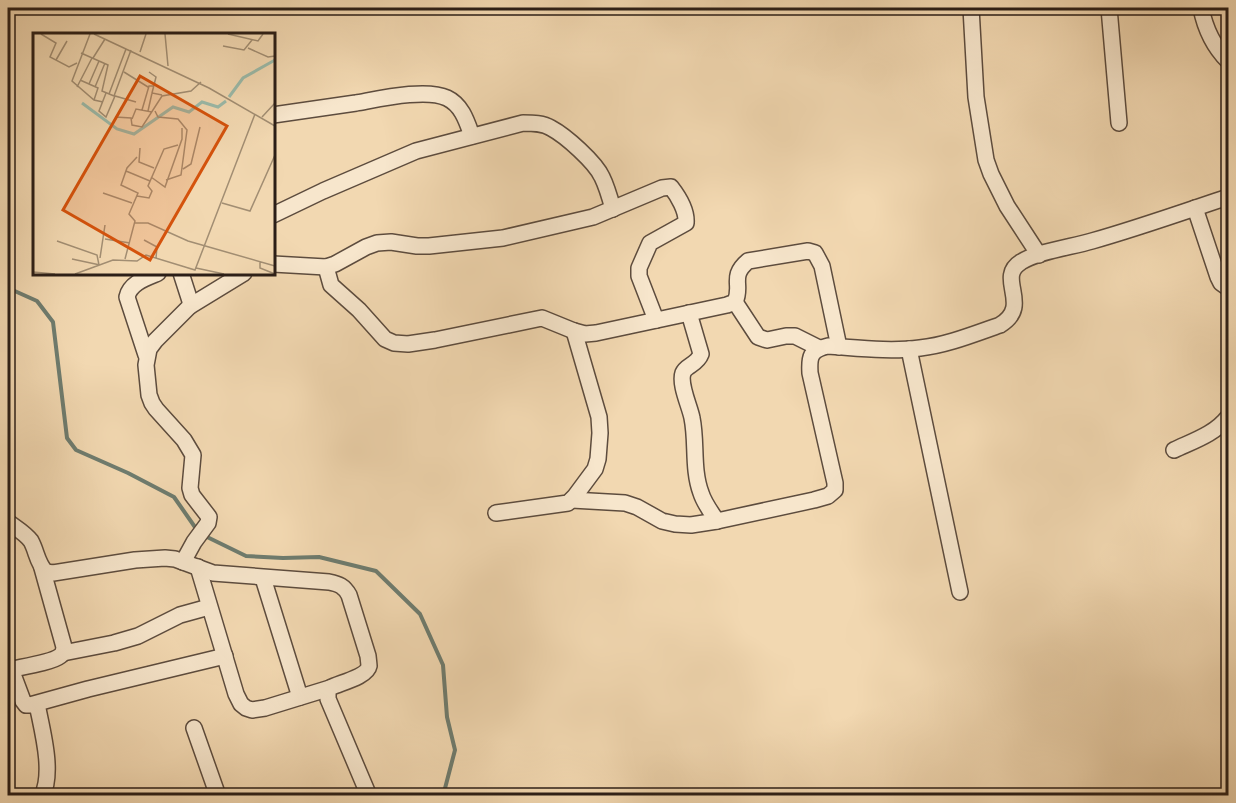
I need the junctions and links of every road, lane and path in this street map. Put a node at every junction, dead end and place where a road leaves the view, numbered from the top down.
1 (971, 8) edge
2 (1109, 8) edge
3 (1200, 8) edge
4 (1228, 62) edge
5 (274, 115) edge
6 (1119, 123) dead end
7 (472, 136) junction
8 (1228, 197) edge
9 (1195, 208) junction
10 (613, 209) junction
11 (274, 214) edge
12 (1038, 255) junction
13 (274, 264) edge
14 (326, 267) junction
15 (156, 274) edge
16 (180, 274) edge
17 (242, 274) edge
18 (1228, 288) edge
19 (735, 302) junction
20 (190, 306) junction
21 (689, 313) junction
22 (656, 320) junction
23 (574, 331) junction
24 (839, 347) junction
25 (819, 348) junction
26 (909, 349) junction
27 (147, 356) junction
28 (1228, 417) edge
29 (1174, 450) dead end
30 (572, 500) junction
31 (496, 513) dead end
32 (717, 521) junction
33 (8, 522) edge
34 (190, 565) junction
35 (42, 568) junction
36 (263, 578) junction
37 (960, 592) dead end
38 (209, 607) junction
39 (63, 653) junction
40 (225, 656) junction
41 (10, 669) edge
42 (330, 688) junction
43 (300, 697) junction
44 (37, 704) junction
45 (194, 728) dead end
46 (42, 795) edge
47 (218, 795) edge
48 (369, 795) edge

1 - 12 street
2 - 6 street
3 - 4 street
5 - 7 street
7 - 10 street
7 - 11 street
8 - 9 street
9 - 12 street
9 - 18 street
10 - 14 street
10 - 22 street
12 - 26 street
13 - 14 street
14 - 23 street
15 - 27 street
16 - 20 street
17 - 20 street
19 - 21 street
19 - 24 street
19 - 25 street
20 - 27 street
21 - 22 street
21 - 32 street
22 - 23 street
23 - 30 street
24 - 25 street
24 - 26 street
25 - 32 street
26 - 37 street
27 - 34 street
28 - 29 street
30 - 31 street
30 - 32 street
33 - 35 street
34 - 35 street
34 - 36 street
34 - 38 street
35 - 39 street
36 - 42 street
36 - 43 street
38 - 39 street
38 - 40 street
39 - 41 street
40 - 43 street
40 - 44 street
41 - 44 street
42 - 43 street
42 - 48 street
44 - 46 street
45 - 47 street

